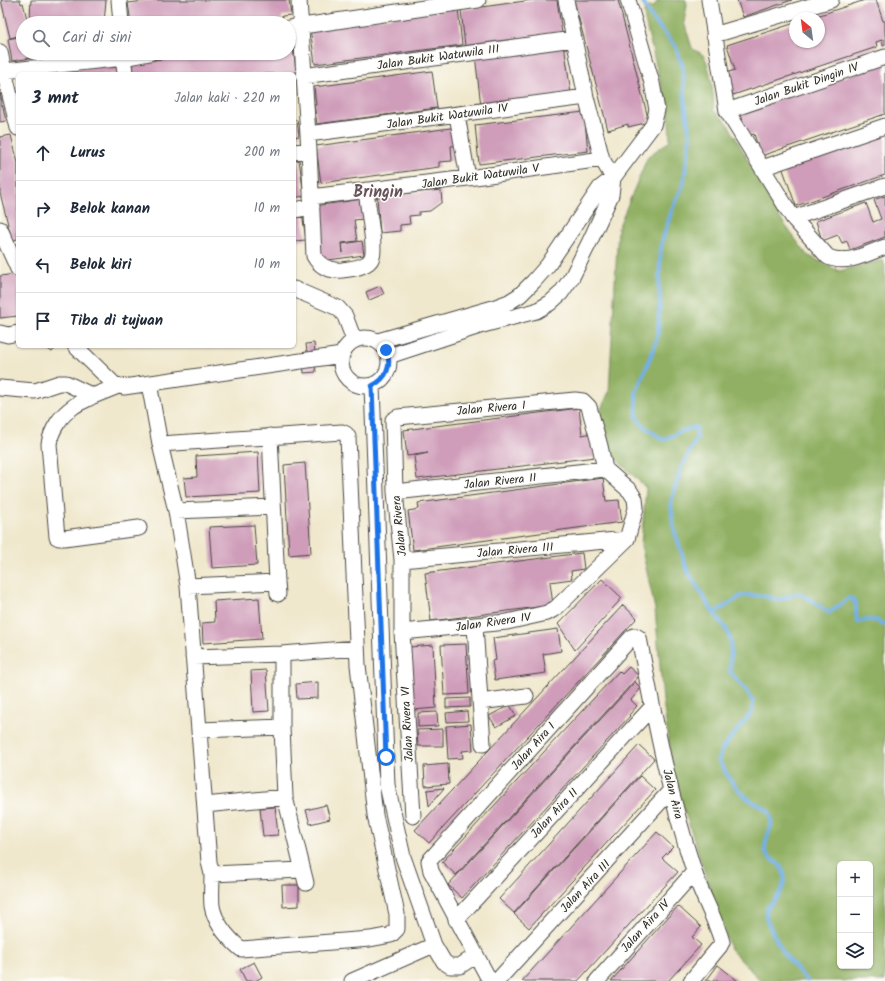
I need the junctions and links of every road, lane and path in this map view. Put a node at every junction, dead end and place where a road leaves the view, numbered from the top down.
1 (119, 0) edge
2 (299, 0) edge
3 (478, 0) edge
4 (566, 0) edge
5 (628, 0) edge
6 (709, 0) edge
7 (831, 0) edge
8 (120, 16) edge
9 (296, 20) edge
10 (296, 27) edge
11 (714, 35) junction
12 (296, 37) edge
13 (573, 40) junction
14 (0, 52) edge
15 (885, 57) edge
16 (86, 60) edge
17 (124, 60) edge
18 (4, 71) junction
19 (125, 72) edge
20 (301, 86) edge
21 (586, 97) junction
22 (727, 111) junction
23 (457, 114) junction
24 (16, 120) edge
25 (885, 126) edge
26 (308, 134) junction
27 (309, 150) junction
28 (296, 152) edge
29 (602, 159) junction
30 (762, 168) junction
31 (468, 178) junction
32 (613, 178) junction
33 (885, 186) edge
34 (366, 190) junction
35 (311, 202) junction
36 (296, 209) edge
37 (793, 218) junction
38 (0, 230) edge
39 (885, 247) edge
40 (12, 261) edge
41 (296, 290) edge
42 (520, 295) junction
43 (536, 311) junction
44 (0, 333) edge
45 (16, 333) edge
46 (354, 340) junction
47 (378, 341) junction
48 (77, 348) edge
49 (342, 355) junction
50 (389, 356) junction
51 (149, 383) junction
52 (118, 386) junction
53 (372, 386) junction
54 (0, 388) edge
55 (93, 396) junction
56 (392, 420) joint
57 (270, 436) junction
58 (160, 444) junction
59 (606, 469) junction
60 (395, 492) junction
61 (274, 506) junction
62 (176, 511) junction
63 (139, 528) dead end
64 (627, 539) junction
65 (402, 560) junction
66 (188, 586) junction
67 (402, 599) junction
68 (380, 601) junction
69 (475, 626) junction
70 (402, 632) junction
71 (639, 638) joint
72 (357, 648) junction
73 (282, 654) junction
74 (193, 657) junction
75 (526, 696) dead end
76 (480, 702) junction
77 (652, 707) junction
78 (282, 727) junction
79 (198, 730) junction
80 (483, 744) dead end
81 (671, 790) junction
82 (285, 797) junction
83 (205, 805) junction
84 (413, 816) dead end
85 (694, 872) junction
86 (212, 874) junction
87 (456, 920) junction
88 (434, 945) junction
89 (475, 956) junction
90 (352, 981) edge
91 (490, 981) edge
92 (498, 981) edge
93 (597, 981) edge
94 (691, 981) edge

1 - 8 street
2 - 9 street
3 - 10 street
4 - 13 street
5 - 32 street
6 - 11 street
7 - 11 street
11 - 22 street
12 - 20 street
13 - 20 street, Jalan Bukit Watuwila III
13 - 21 street
14 - 18 street
15 - 22 street, Jalan Bukit Dingin IV
16 - 18 street
17 - 19 street
18 - 24 street
20 - 26 street
21 - 23 street, Jalan Bukit Watuwila IV
21 - 29 street
22 - 30 street
23 - 26 street, Jalan Bukit Watuwila IV
23 - 31 street
25 - 30 street
26 - 27 street
27 - 28 street
27 - 35 street
29 - 31 street, Jalan Bukit Watuwila V
29 - 32 street
30 - 37 street
31 - 34 street, Jalan Bukit Watuwila V
32 - 42 street
32 - 43 street
33 - 37 street
34 - 35 street, Jalan Bukit Watuwila V
34 - 35 street
35 - 36 street, Jalan Bukit Watuwila V
37 - 39 street
38 - 40 street
41 - 46 street
42 - 43 street
42 - 47 street
43 - 50 street
44 - 45 street
46 - 47 street
46 - 49 street
47 - 50 street
48 - 52 street
49 - 51 street
49 - 53 street
50 - 53 street
51 - 52 street
51 - 58 street
52 - 55 street
53 - 68 street
54 - 55 street
55 - 63 street
56 - 59 street, Jalan Rivera I
56 - 60 street, Jalan Rivera
57 - 58 street
57 - 61 street
57 - 72 street
58 - 62 street
59 - 60 street, Jalan Rivera II
59 - 64 street
60 - 65 street, Jalan Rivera
61 - 62 street
61 - 66 street
62 - 66 street
64 - 65 street, Jalan Rivera III
64 - 69 street, Jalan Rivera IV
65 - 67 street, Jalan Rivera
66 - 74 street
67 - 68 street
67 - 70 street, Jalan Rivera
68 - 88 street
69 - 70 street, Jalan Rivera IV
69 - 76 street
70 - 84 street, Jalan Rivera VI
71 - 77 street, Jalan Aira
71 - 87 street, Jalan Aira I
72 - 73 street
72 - 86 street
73 - 74 street
73 - 78 street
74 - 79 street
75 - 76 street
76 - 80 street
77 - 81 street, Jalan Aira
77 - 87 street, Jalan Aira II
78 - 79 street
78 - 82 street
79 - 83 street
81 - 85 street, Jalan Aira
81 - 92 street, Jalan Aira III
82 - 83 street
82 - 86 street
83 - 86 street
85 - 93 street, Jalan Aira IV
85 - 94 street, Jalan Aira
87 - 89 street
88 - 89 street
88 - 90 street
89 - 91 street

